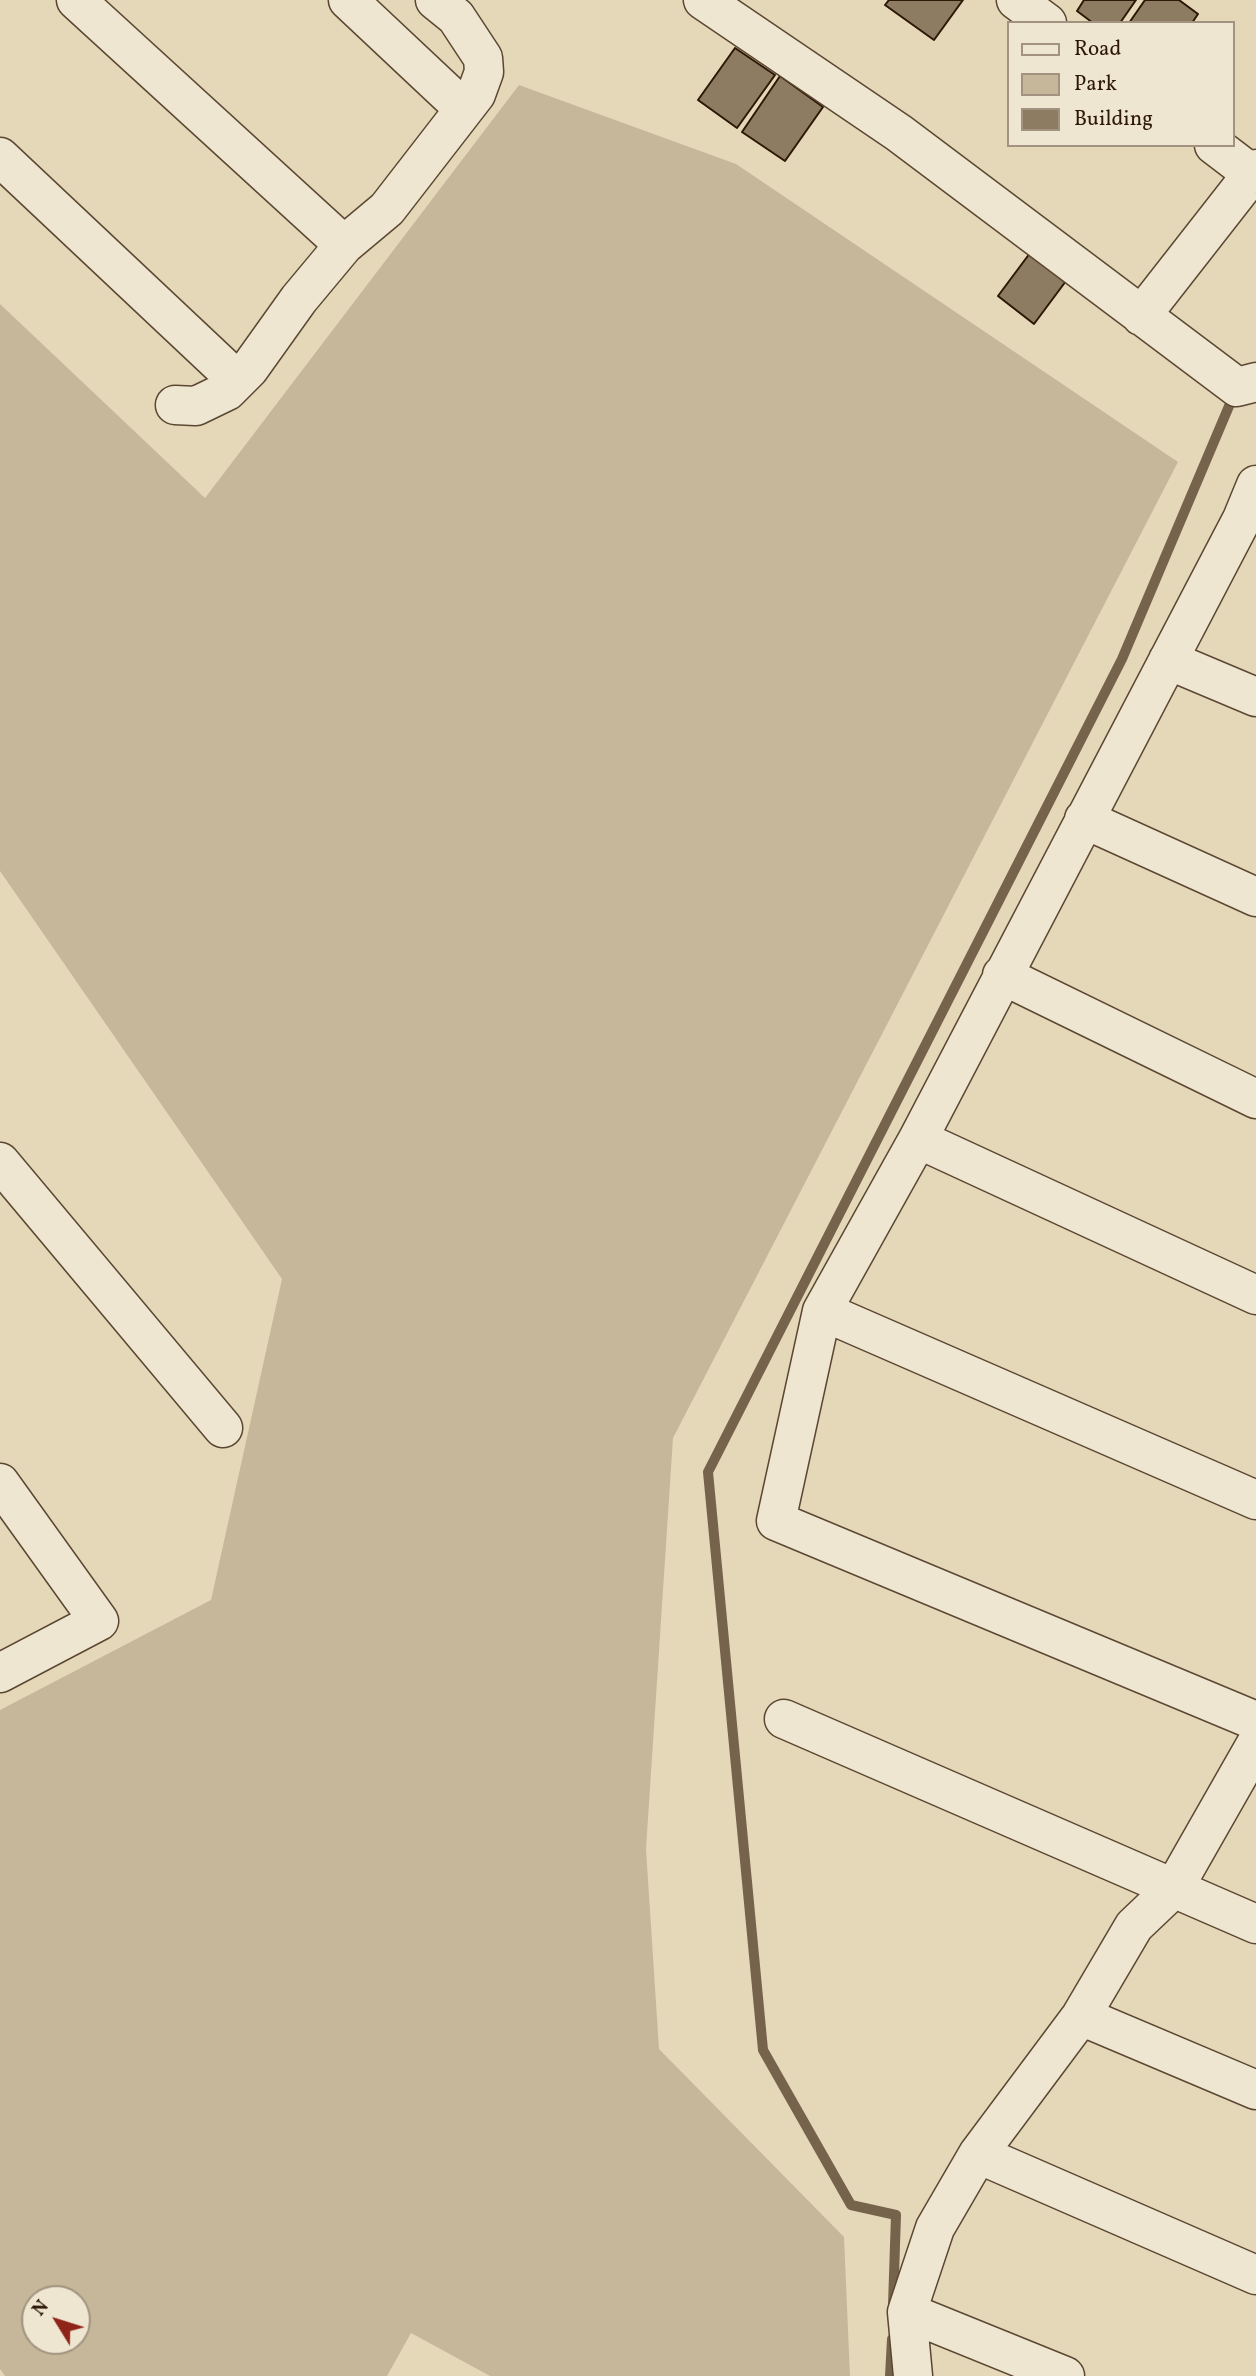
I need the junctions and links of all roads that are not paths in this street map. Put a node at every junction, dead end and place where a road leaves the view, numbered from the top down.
1 (76, 0) edge
2 (348, 0) edge
3 (435, 0) edge
4 (704, 0) edge
5 (1016, 0) edge
6 (1044, 21) edge
7 (464, 109) junction
8 (1216, 147) edge
9 (0, 157) edge
10 (1254, 171) edge
11 (344, 245) junction
12 (1141, 316) junction
13 (237, 380) junction
14 (1256, 382) edge
15 (175, 405) dead end
16 (1256, 485) edge
17 (1168, 660) junction
18 (1256, 697) edge
19 (1084, 819) junction
20 (1256, 897) edge
21 (1002, 975) junction
22 (1256, 1099) edge
23 (918, 1139) junction
24 (0, 1162) edge
25 (1256, 1295) edge
26 (822, 1311) junction
27 (223, 1427) dead end
28 (0, 1483) edge
29 (1256, 1500) edge
30 (0, 1673) edge
31 (784, 1719) dead end
32 (1256, 1721) edge
33 (1256, 1744) edge
34 (1174, 1888) junction
35 (1256, 1924) edge
36 (1080, 2015) junction
37 (1256, 2090) edge
38 (978, 2154) junction
39 (1256, 2276) edge
40 (906, 2312) junction
41 (913, 2376) edge
42 (1065, 2376) edge

1 - 11 street
2 - 7 street
3 - 7 street
4 - 12 street
5 - 6 street
7 - 11 street
8 - 10 street
9 - 13 street
10 - 12 street
11 - 13 street
12 - 14 street
13 - 15 street
16 - 17 street
17 - 18 street
17 - 19 street
19 - 20 street
19 - 21 street
21 - 22 street
21 - 23 street
23 - 25 street
23 - 26 street
24 - 27 street
26 - 29 street
26 - 32 street
28 - 30 street
31 - 34 street
33 - 34 street
34 - 35 street
34 - 36 street
36 - 37 street
36 - 38 street
38 - 39 street
38 - 40 street
40 - 41 street
40 - 42 street

